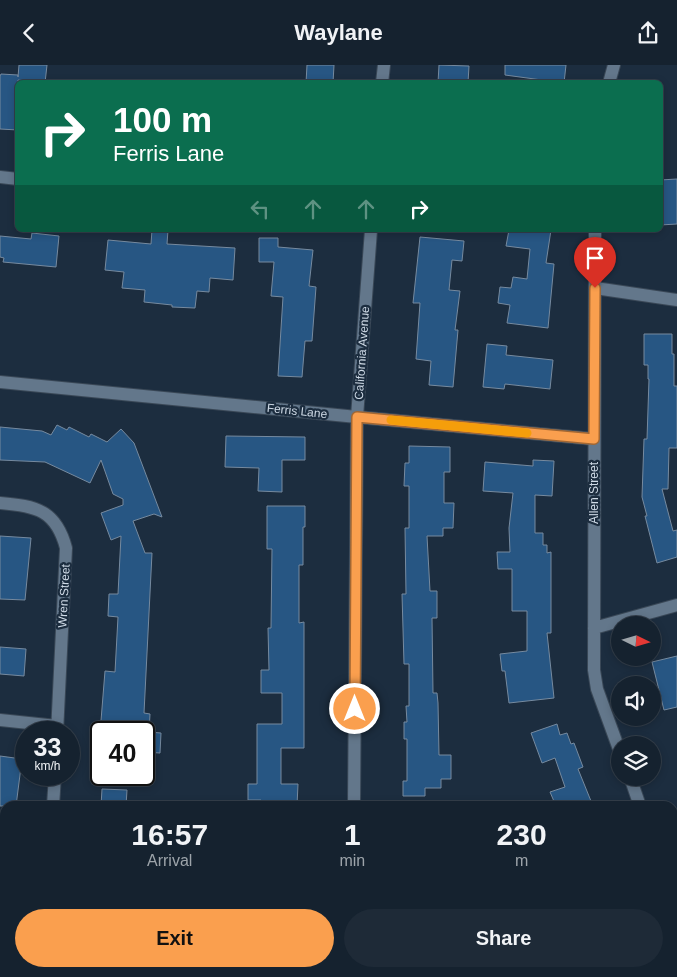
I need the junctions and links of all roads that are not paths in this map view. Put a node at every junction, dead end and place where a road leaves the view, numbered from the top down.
1 (384, 65) edge
2 (614, 65) edge
3 (382, 80) edge
4 (610, 80) edge
5 (0, 177) edge
6 (15, 179) edge
7 (371, 232) edge
8 (595, 232) edge
9 (595, 288) junction
10 (677, 300) edge
11 (0, 382) edge
12 (357, 417) junction
13 (594, 439) junction
14 (0, 503) edge
15 (677, 605) edge
16 (594, 628) junction
17 (0, 720) edge
18 (57, 721) edge
19 (15, 722) edge
20 (614, 736) edge
21 (54, 786) edge
22 (633, 786) edge
23 (53, 801) edge
24 (354, 801) edge
25 (638, 801) edge

1 - 3 street
2 - 4 street
5 - 6 street
7 - 12 street, California Avenue
8 - 9 street, Allen Street
9 - 10 street
9 - 13 street, Allen Street
11 - 12 street, Ferris Lane
12 - 13 street, Ferris Lane
12 - 24 street, California Avenue
13 - 16 street, Allen Street
14 - 18 street, Wren Street
15 - 16 street
16 - 20 street, Allen Street
17 - 19 street
21 - 23 street
22 - 25 street

